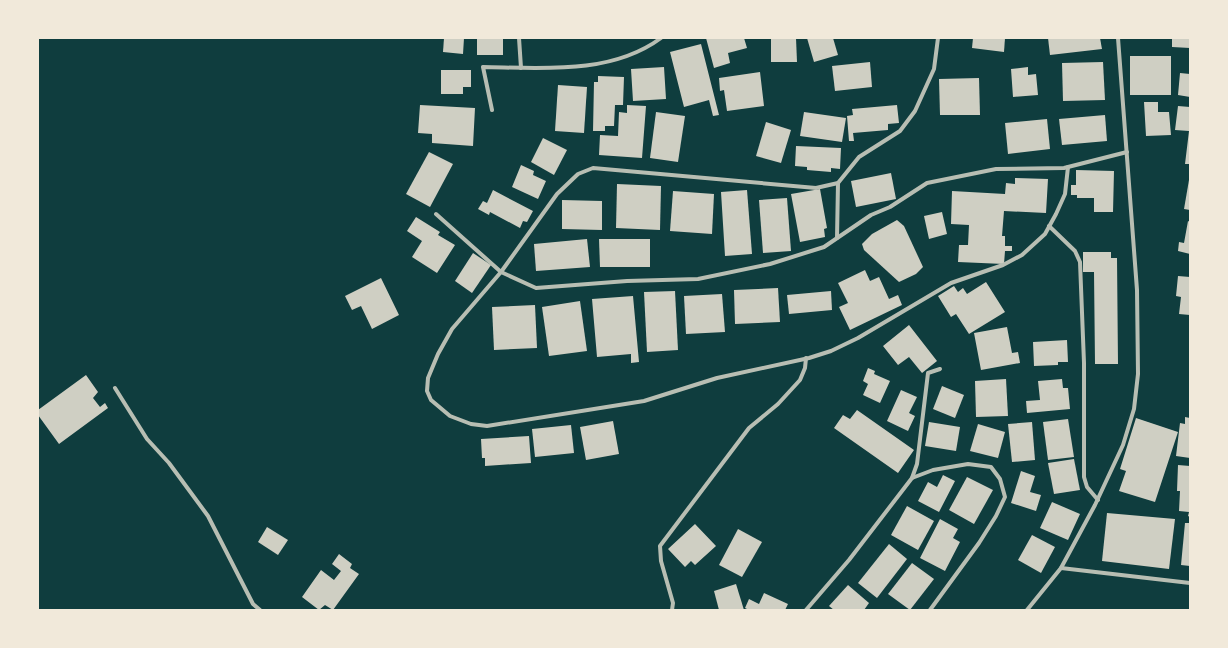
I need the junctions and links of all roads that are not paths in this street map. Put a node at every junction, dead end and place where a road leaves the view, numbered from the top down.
1 (519, 38) edge
2 (661, 38) edge
3 (938, 38) edge
4 (1118, 38) edge
5 (521, 68) junction
6 (492, 110) dead end
7 (1127, 152) junction
8 (1068, 167) junction
9 (838, 183) junction
10 (436, 214) dead end
11 (1049, 226) junction
12 (837, 238) junction
13 (501, 272) junction
14 (806, 358) junction
15 (940, 369) dead end
16 (115, 388) dead end
17 (912, 478) junction
18 (1098, 500) junction
19 (1061, 568) junction
20 (1190, 583) edge
21 (260, 610) edge
22 (672, 610) edge
23 (806, 610) edge
24 (930, 610) edge
25 (1027, 610) edge

1 - 5 street
2 - 5 street
3 - 9 street
4 - 7 street
5 - 6 street
7 - 8 street
7 - 18 street
8 - 11 street
8 - 12 street
9 - 12 street
9 - 13 street
10 - 13 street
11 - 14 street
11 - 18 street
12 - 13 street
13 - 14 street
14 - 22 street
15 - 17 street
16 - 21 street
17 - 23 street
17 - 24 street
18 - 19 street
19 - 20 street
19 - 25 street

